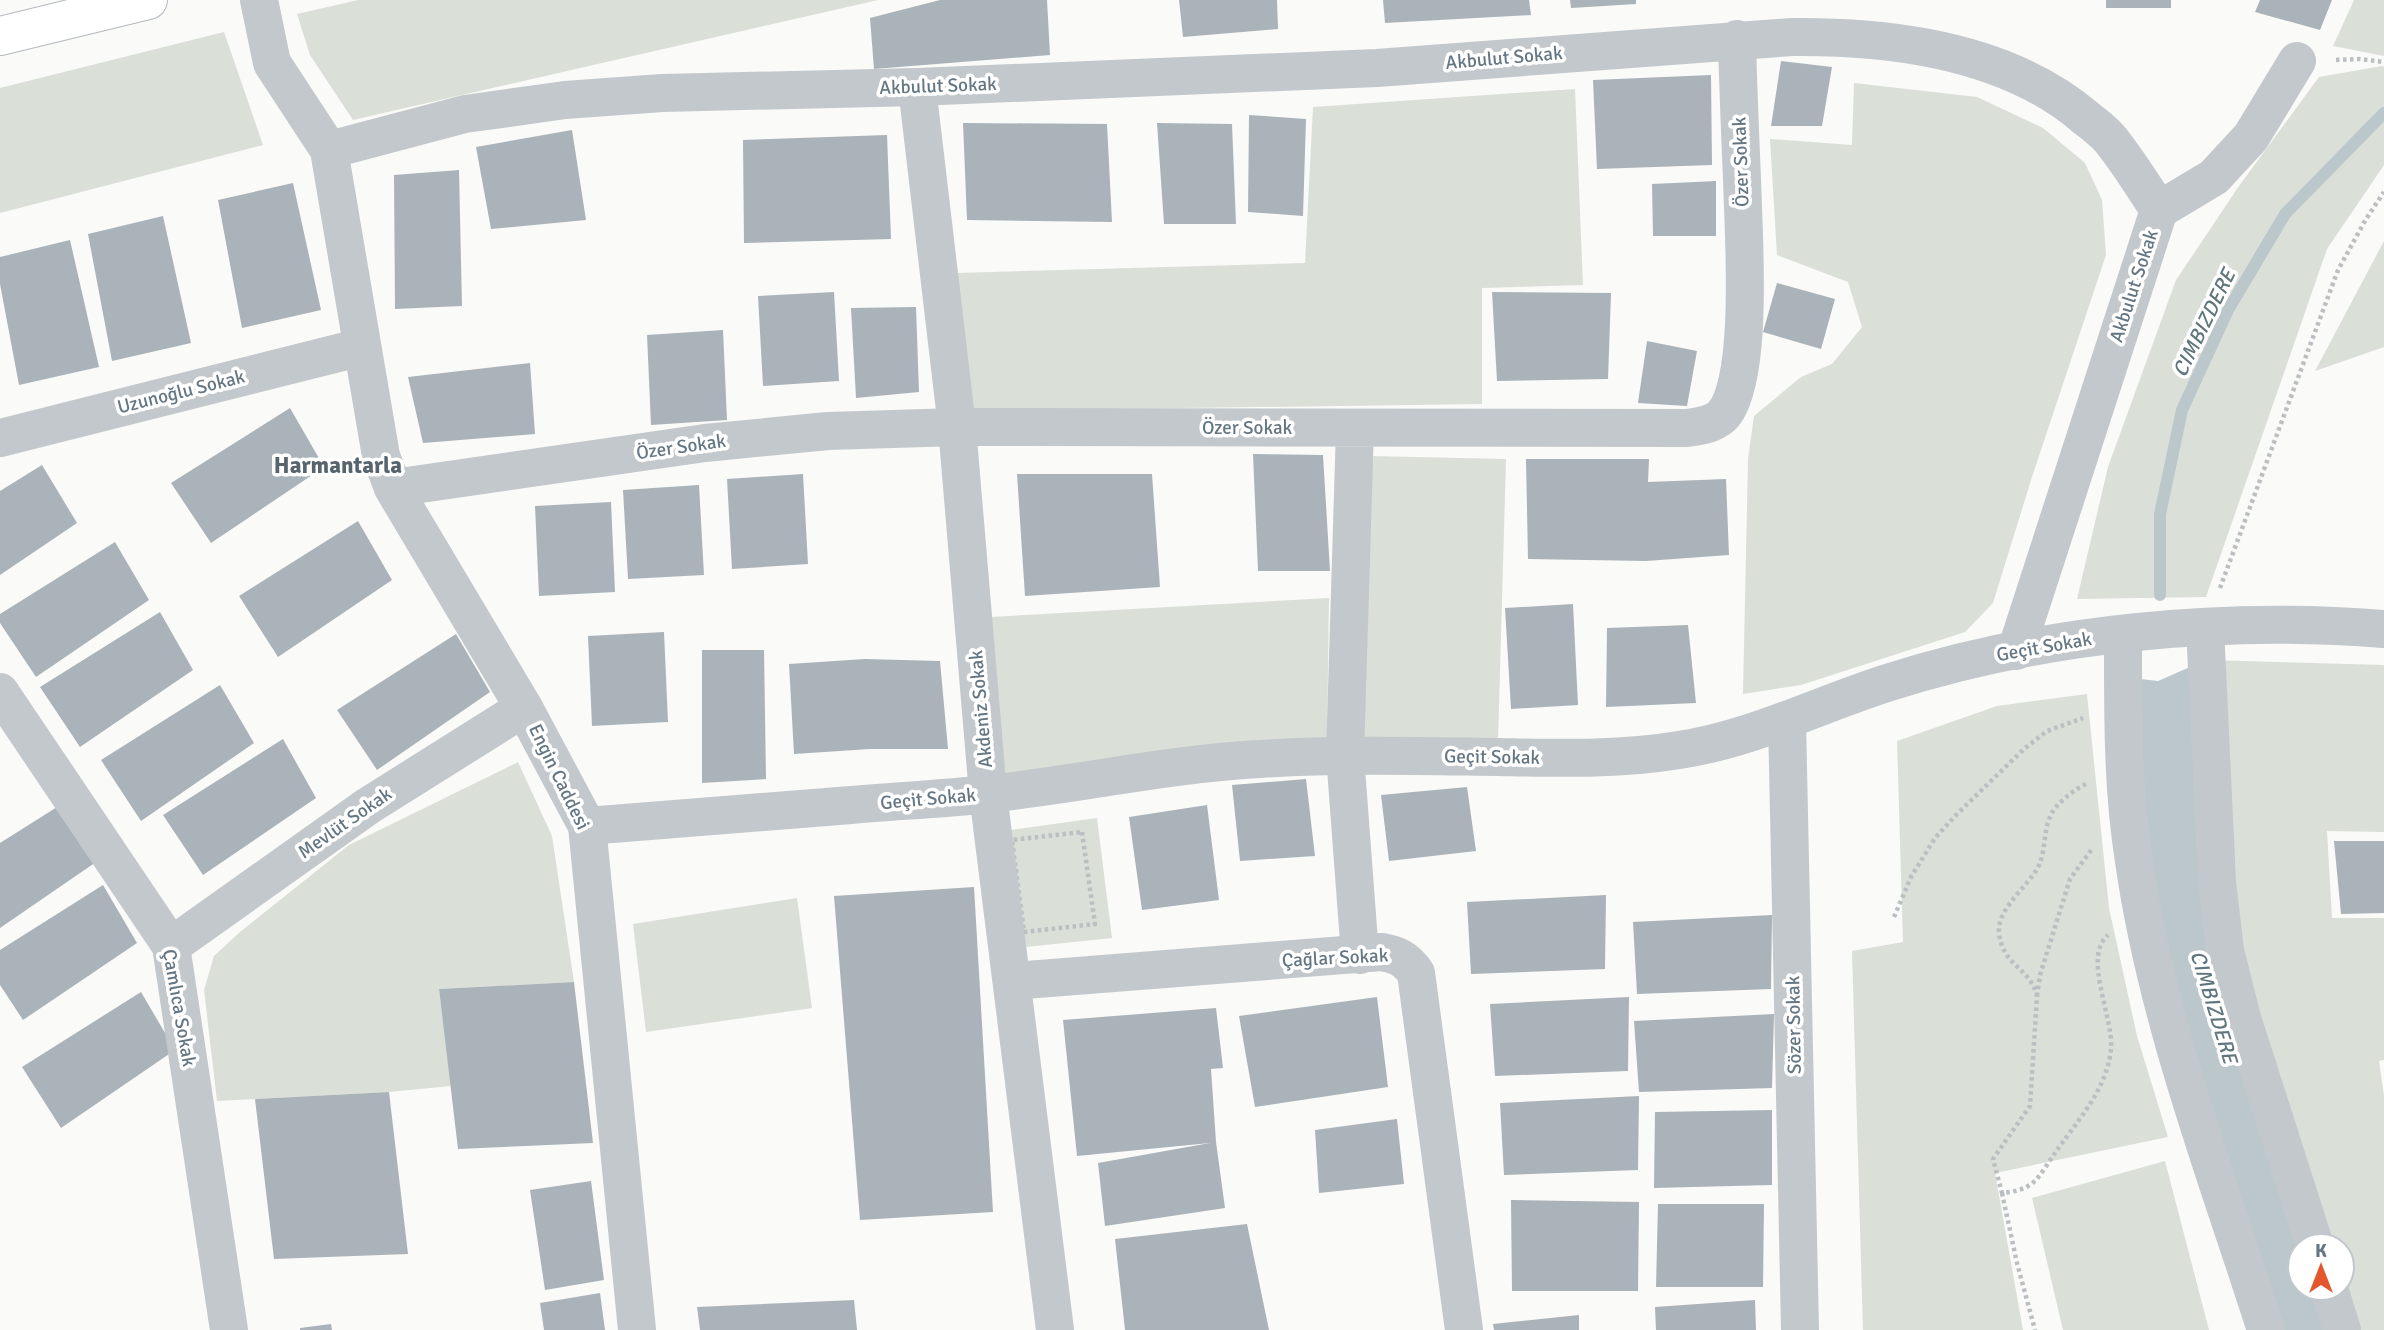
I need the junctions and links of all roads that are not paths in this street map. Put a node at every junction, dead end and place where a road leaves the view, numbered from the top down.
1 (148, 0) edge
2 (259, 0) edge
3 (0, 36) edge
4 (1737, 39) junction
5 (2297, 61) road end
6 (918, 87) junction
7 (329, 150) junction
8 (2159, 210) junction
9 (362, 347) junction
10 (957, 427) junction
11 (1355, 428) junction
12 (0, 438) edge
13 (393, 488) junction
14 (2205, 627) junction
15 (2384, 629) edge
16 (2123, 634) junction
17 (2016, 651) junction
18 (0, 692) edge
19 (524, 708) junction
20 (1787, 720) junction
21 (1345, 755) junction
22 (988, 794) junction
23 (587, 826) junction
24 (171, 946) junction
25 (1360, 955) junction
26 (1013, 981) junction
27 (2311, 1232) edge
28 (2333, 1302) edge
29 (229, 1330) edge
30 (637, 1330) edge
31 (1055, 1330) edge
32 (1464, 1330) edge
33 (1801, 1330) edge
34 (2266, 1330) edge
35 (2342, 1330) edge

1 - 3 highway
2 - 7 street
4 - 6 street, Akbulut Sokak
4 - 8 street, Akbulut Sokak
4 - 11 street, Özer Sokak
5 - 8 street
6 - 7 street, Akbulut Sokak
6 - 10 street, Akdeniz Sokak
7 - 9 street, Engin Caddesi
8 - 17 street, Akbulut Sokak
9 - 12 street, Uzunoğlu Sokak
9 - 13 street, Engin Caddesi
10 - 11 street, Özer Sokak
10 - 13 street, Özer Sokak
10 - 22 street, Akdeniz Sokak
11 - 21 street
13 - 19 street, Engin Caddesi
14 - 15 street, Geçit Sokak
14 - 16 street, Geçit Sokak
14 - 27 street
16 - 17 street, Geçit Sokak
16 - 34 street
17 - 20 street, Geçit Sokak
18 - 24 street, Çamlıca Sokak
19 - 23 street, Engin Caddesi
19 - 24 street, Mevlüt Sokak
20 - 21 street, Geçit Sokak
20 - 33 street, Sözer Sokak
21 - 22 street, Geçit Sokak
21 - 25 street
22 - 23 street, Geçit Sokak
22 - 26 street, Akdeniz Sokak
23 - 30 street, Engin Caddesi
24 - 29 street, Çamlıca Sokak
25 - 26 street, Çağlar Sokak
25 - 32 street, Çağlar Sokak
26 - 31 street, Akdeniz Sokak
28 - 35 street

